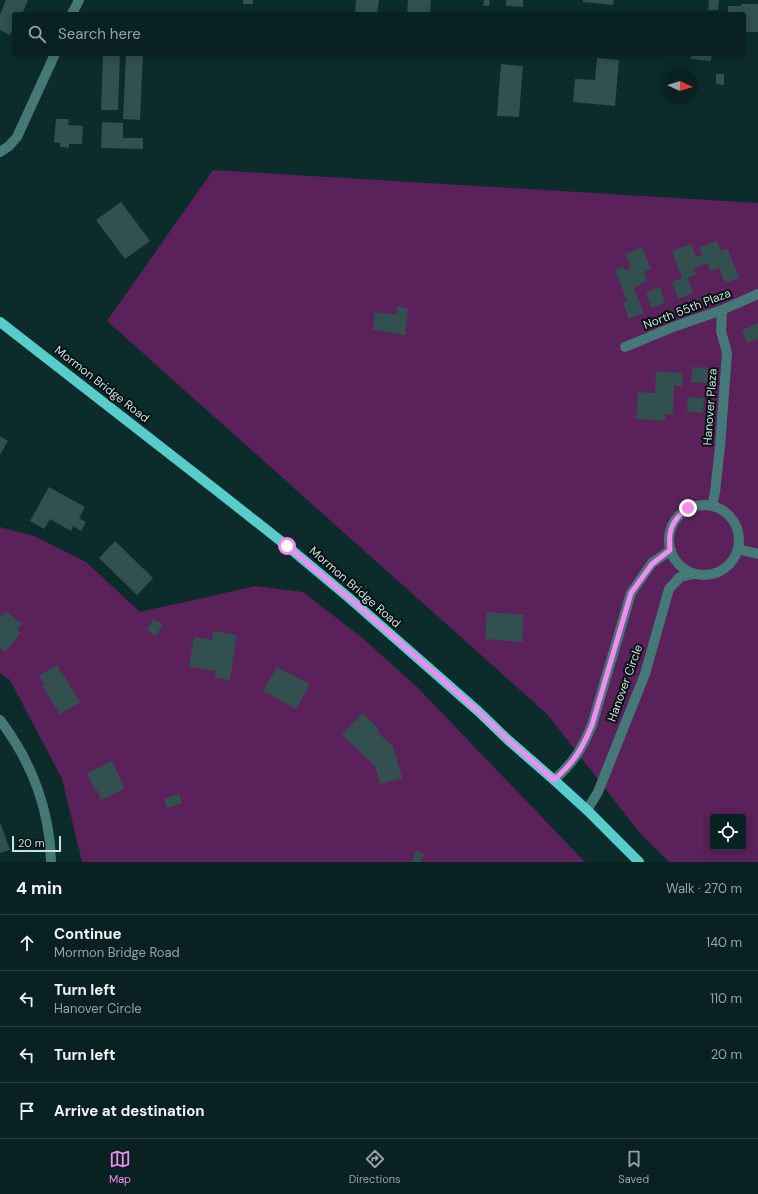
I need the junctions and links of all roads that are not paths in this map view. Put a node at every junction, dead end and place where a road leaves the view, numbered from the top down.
1 (79, 0) edge
2 (73, 12) edge
3 (54, 56) edge
4 (4, 149) edge
5 (758, 294) edge
6 (722, 310) junction
7 (0, 322) edge
8 (625, 347) dead end
9 (712, 506) junction
10 (738, 549) junction
11 (670, 550) junction
12 (758, 554) edge
13 (693, 574) junction
14 (0, 720) edge
15 (554, 780) junction
16 (587, 810) junction
17 (50, 862) edge
18 (639, 862) edge

1 - 2 street
3 - 4 street
5 - 6 street, North 55th Plaza
6 - 8 street, North 55th Plaza
6 - 9 street, Hanover Plaza
7 - 15 main road, Mormon Bridge Road
9 - 10 street
9 - 11 street
10 - 12 street
10 - 13 street
11 - 13 street
11 - 15 street, Hanover Circle
13 - 16 street, Hanover Circle
14 - 17 street
15 - 16 main road, Mormon Bridge Road
16 - 18 main road, Mormon Bridge Road

